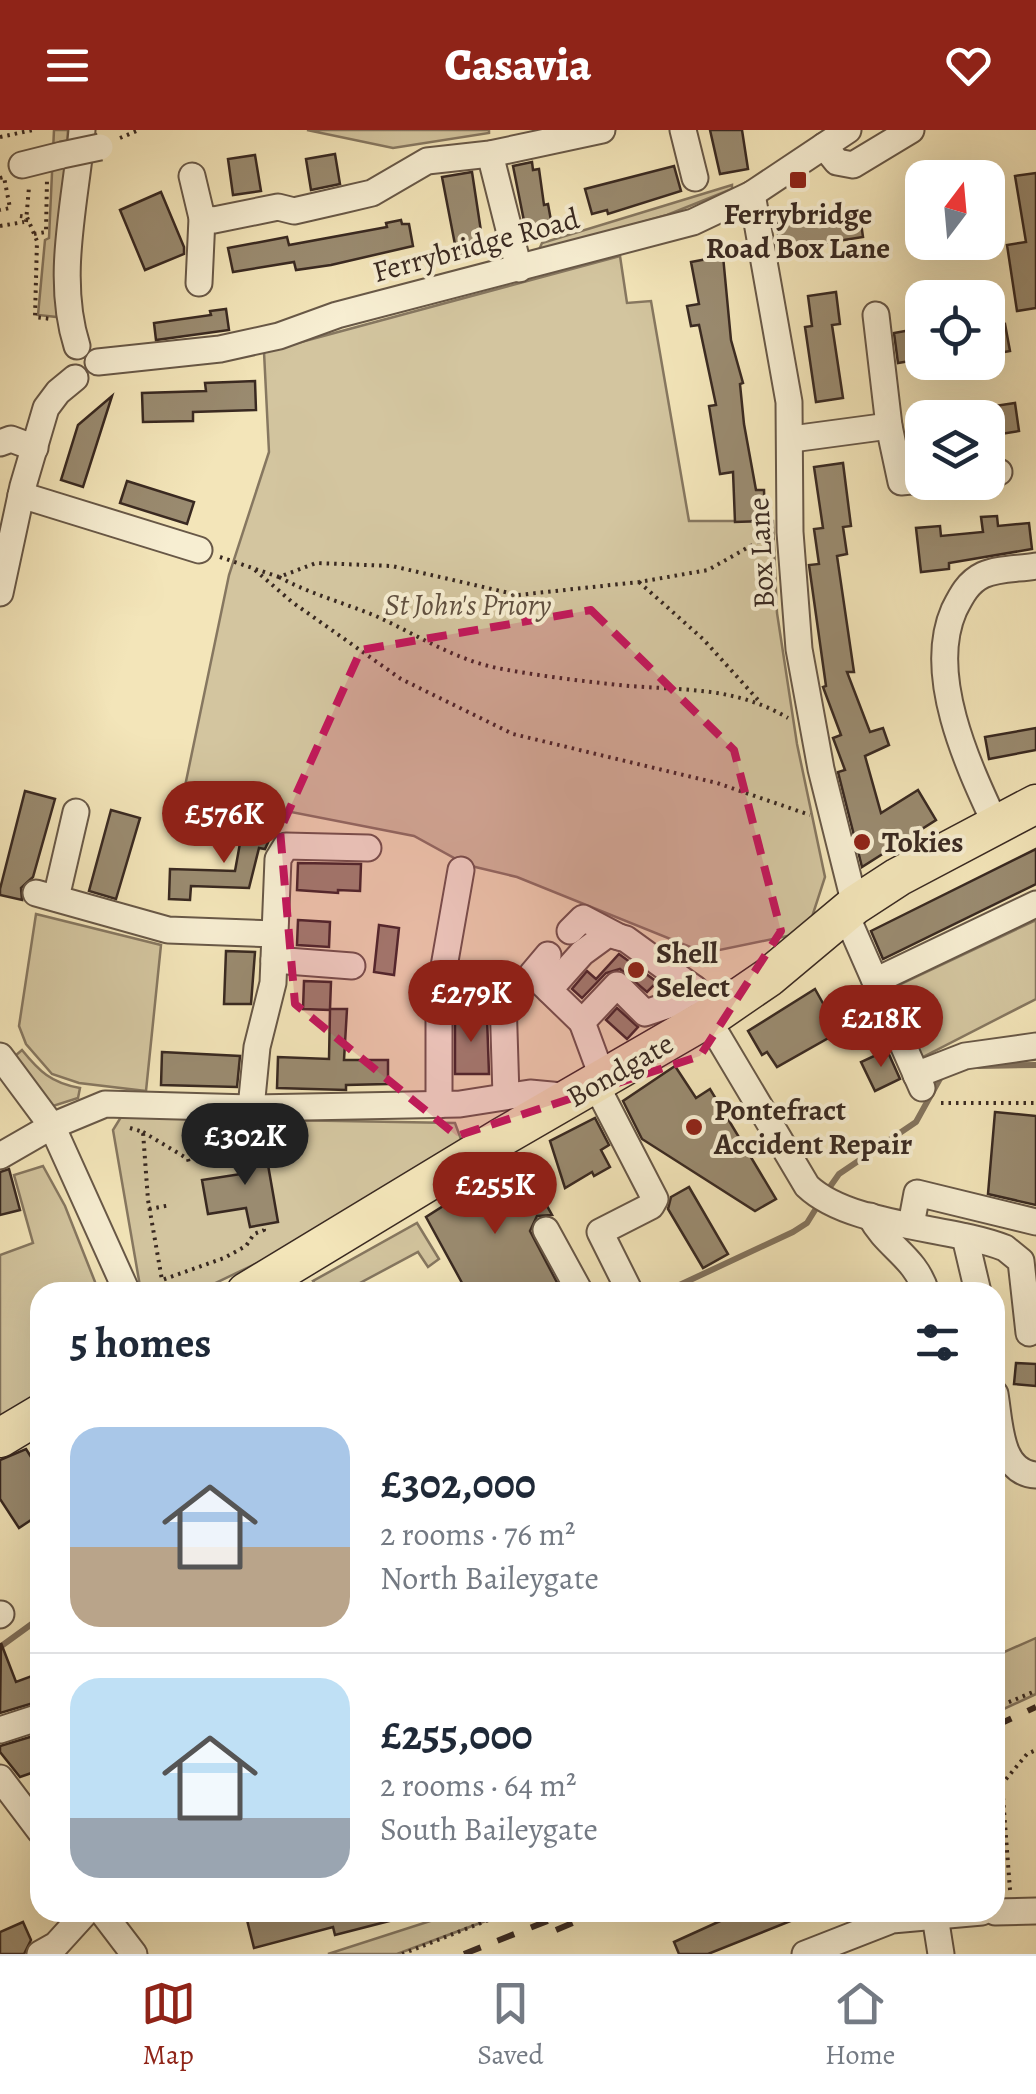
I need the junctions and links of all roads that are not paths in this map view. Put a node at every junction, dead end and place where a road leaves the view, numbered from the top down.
1 (602, 130) edge
2 (682, 130) edge
3 (848, 130) edge
4 (911, 130) edge
5 (91, 138) edge
6 (824, 146) junction
7 (490, 154) junction
8 (33, 165) edge
9 (192, 176) dead end
10 (694, 178) dead end
11 (752, 194) junction
12 (202, 218) junction
13 (518, 269) junction
14 (199, 283) dead end
15 (876, 314) dead end
16 (76, 346) junction
17 (98, 362) junction
18 (75, 378) junction
19 (889, 426) junction
20 (792, 439) junction
21 (0, 444) edge
22 (35, 448) junction
23 (905, 464) edge
24 (21, 495) junction
25 (200, 550) road end
26 (1036, 566) edge
27 (0, 593) edge
28 (1036, 804) edge
29 (76, 812) dead end
30 (994, 823) junction
31 (368, 848) dead end
32 (460, 870) dead end
33 (1036, 904) edge
34 (850, 910) junction
35 (570, 931) dead end
36 (275, 934) junction
37 (619, 937) junction
38 (548, 954) dead end
39 (274, 960) junction
40 (352, 966) dead end
41 (875, 981) junction
42 (548, 990) junction
43 (702, 994) junction
44 (439, 995) junction
45 (582, 1022) junction
46 (1036, 1046) edge
47 (0, 1056) edge
48 (591, 1087) junction
49 (506, 1096) junction
50 (449, 1104) junction
51 (251, 1108) junction
52 (52, 1126) junction
53 (502, 1137) junction
54 (0, 1156) edge
55 (870, 1216) junction
56 (1036, 1222) edge
57 (911, 1225) junction
58 (546, 1230) dead end
59 (965, 1237) junction
60 (122, 1282) edge
61 (269, 1282) edge
62 (575, 1282) edge
63 (625, 1282) edge
64 (923, 1282) edge
65 (975, 1282) edge
66 (1030, 1284) edge
67 (1029, 1334) dead end
68 (30, 1420) edge
69 (0, 1438) edge
70 (1005, 1452) edge
71 (1036, 1475) edge
72 (30, 1720) edge
73 (0, 1730) edge
74 (0, 1778) edge
75 (30, 1817) edge
76 (77, 1922) edge
77 (110, 1922) edge
78 (889, 1922) edge
79 (936, 1922) edge
80 (40, 1954) edge
81 (134, 1954) edge
82 (805, 1954) edge
83 (942, 1954) edge

1 - 7 street
2 - 10 street
3 - 6 street, Ferrybridge Road
4 - 6 street
5 - 8 street, bridge
5 - 16 street
6 - 11 street, Ferrybridge Road
7 - 12 street
7 - 13 street
9 - 12 street
11 - 13 street, Ferrybridge Road
11 - 20 street, Box Lane
12 - 14 street
13 - 17 street, Ferrybridge Road
15 - 19 street
16 - 17 street
16 - 18 street
17 - 18 street
18 - 22 street
19 - 20 street
19 - 23 street
20 - 34 street, Box Lane
21 - 22 street
22 - 24 street
24 - 25 street
24 - 27 street
26 - 30 street
28 - 30 highway, Bondgate
29 - 36 street
30 - 34 highway, Bondgate
31 - 36 street
32 - 44 street
33 - 41 street
34 - 41 street, Box Lane
34 - 43 highway, Bondgate
35 - 37 street
36 - 39 street
37 - 42 street
37 - 43 street
38 - 42 street
39 - 40 street
39 - 51 street
41 - 46 street, Box Lane
42 - 45 street
43 - 45 street
43 - 48 highway, Bondgate
43 - 55 street
44 - 49 street
44 - 50 street
45 - 48 street
47 - 52 street
48 - 49 street
48 - 53 highway, Bondgate
48 - 63 street
49 - 50 street
50 - 51 street
50 - 53 street
51 - 52 street
52 - 54 street
52 - 60 street
53 - 61 highway, Bondgate
55 - 57 street
55 - 64 street
56 - 57 street
57 - 59 street
58 - 62 street
59 - 65 street
59 - 66 street
66 - 67 street
68 - 69 highway
70 - 71 street
72 - 73 street
74 - 75 street
76 - 80 street
77 - 81 street
78 - 82 street
79 - 83 street

